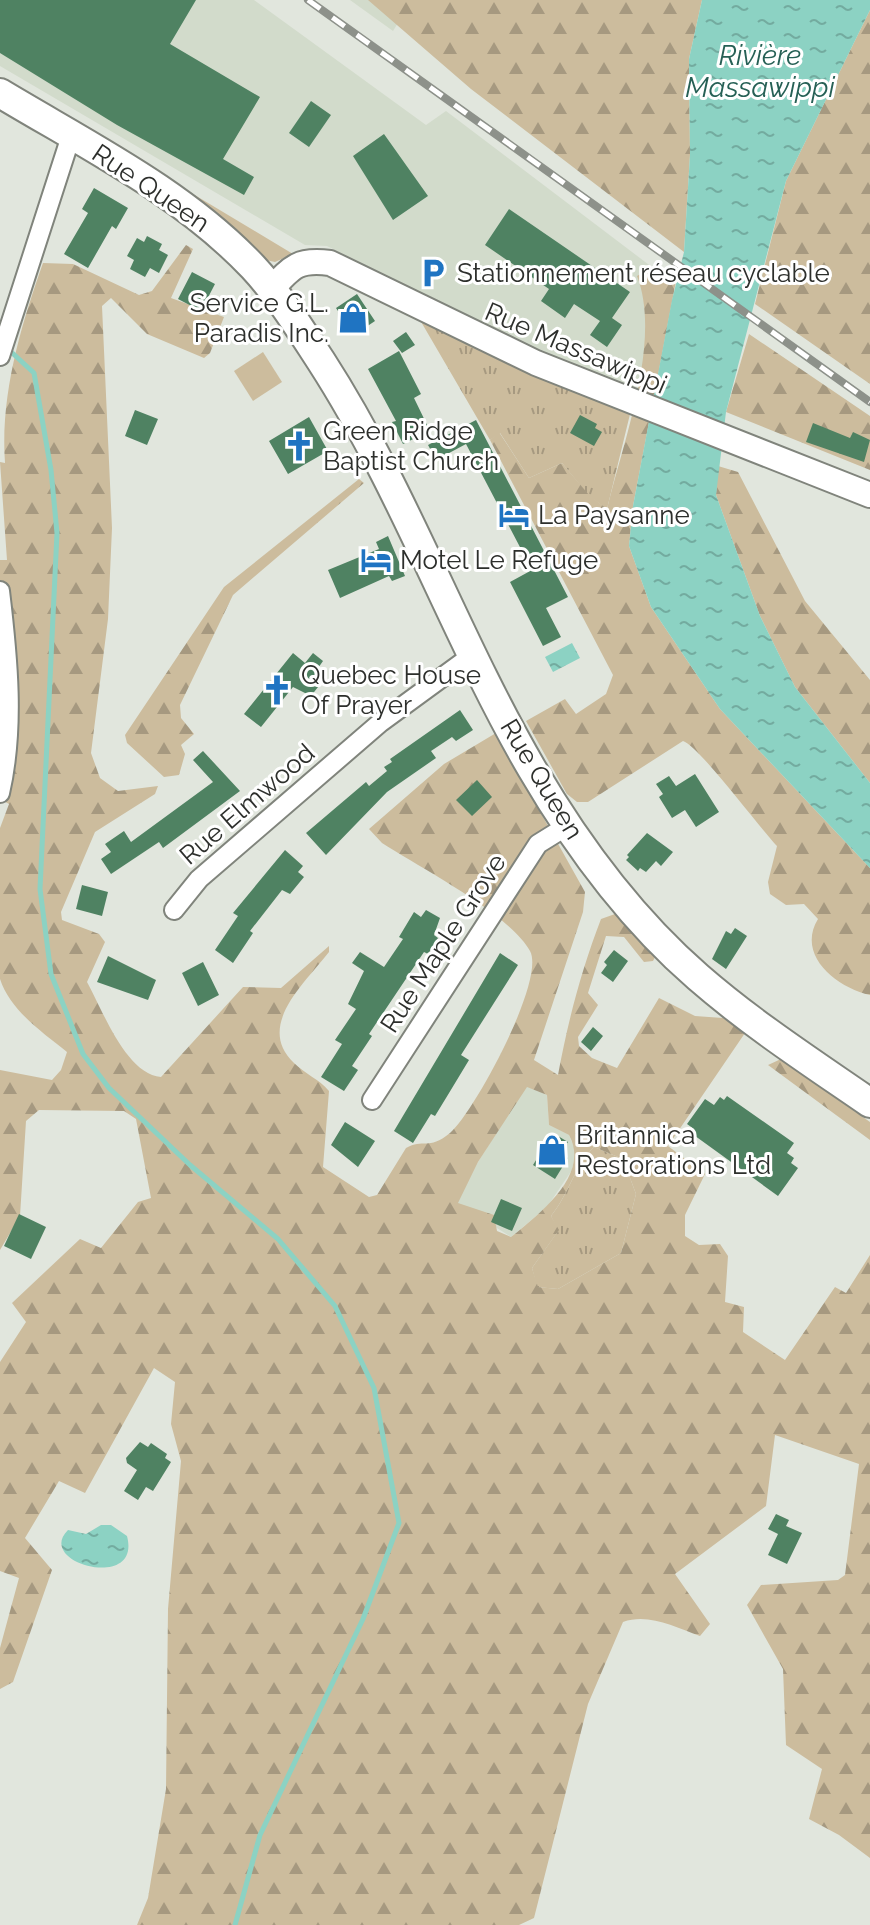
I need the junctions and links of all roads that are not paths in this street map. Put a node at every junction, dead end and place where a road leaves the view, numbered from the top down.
1 (0, 93) edge
2 (71, 136) junction
3 (272, 289) junction
4 (0, 356) edge
5 (870, 495) edge
6 (0, 591) edge
7 (474, 654) junction
8 (0, 793) edge
9 (567, 826) junction
10 (174, 910) dead end
11 (372, 1100) dead end
12 (870, 1103) edge

1 - 2 main road, Rue Queen
2 - 3 main road, Rue Queen
2 - 4 street
3 - 5 street, Rue Massawippi
3 - 7 main road, Rue Queen
6 - 8 street
7 - 9 main road, Rue Queen
7 - 10 street, Rue Elmwood
9 - 11 street, Rue Maple Grove
9 - 12 main road, Rue Queen

